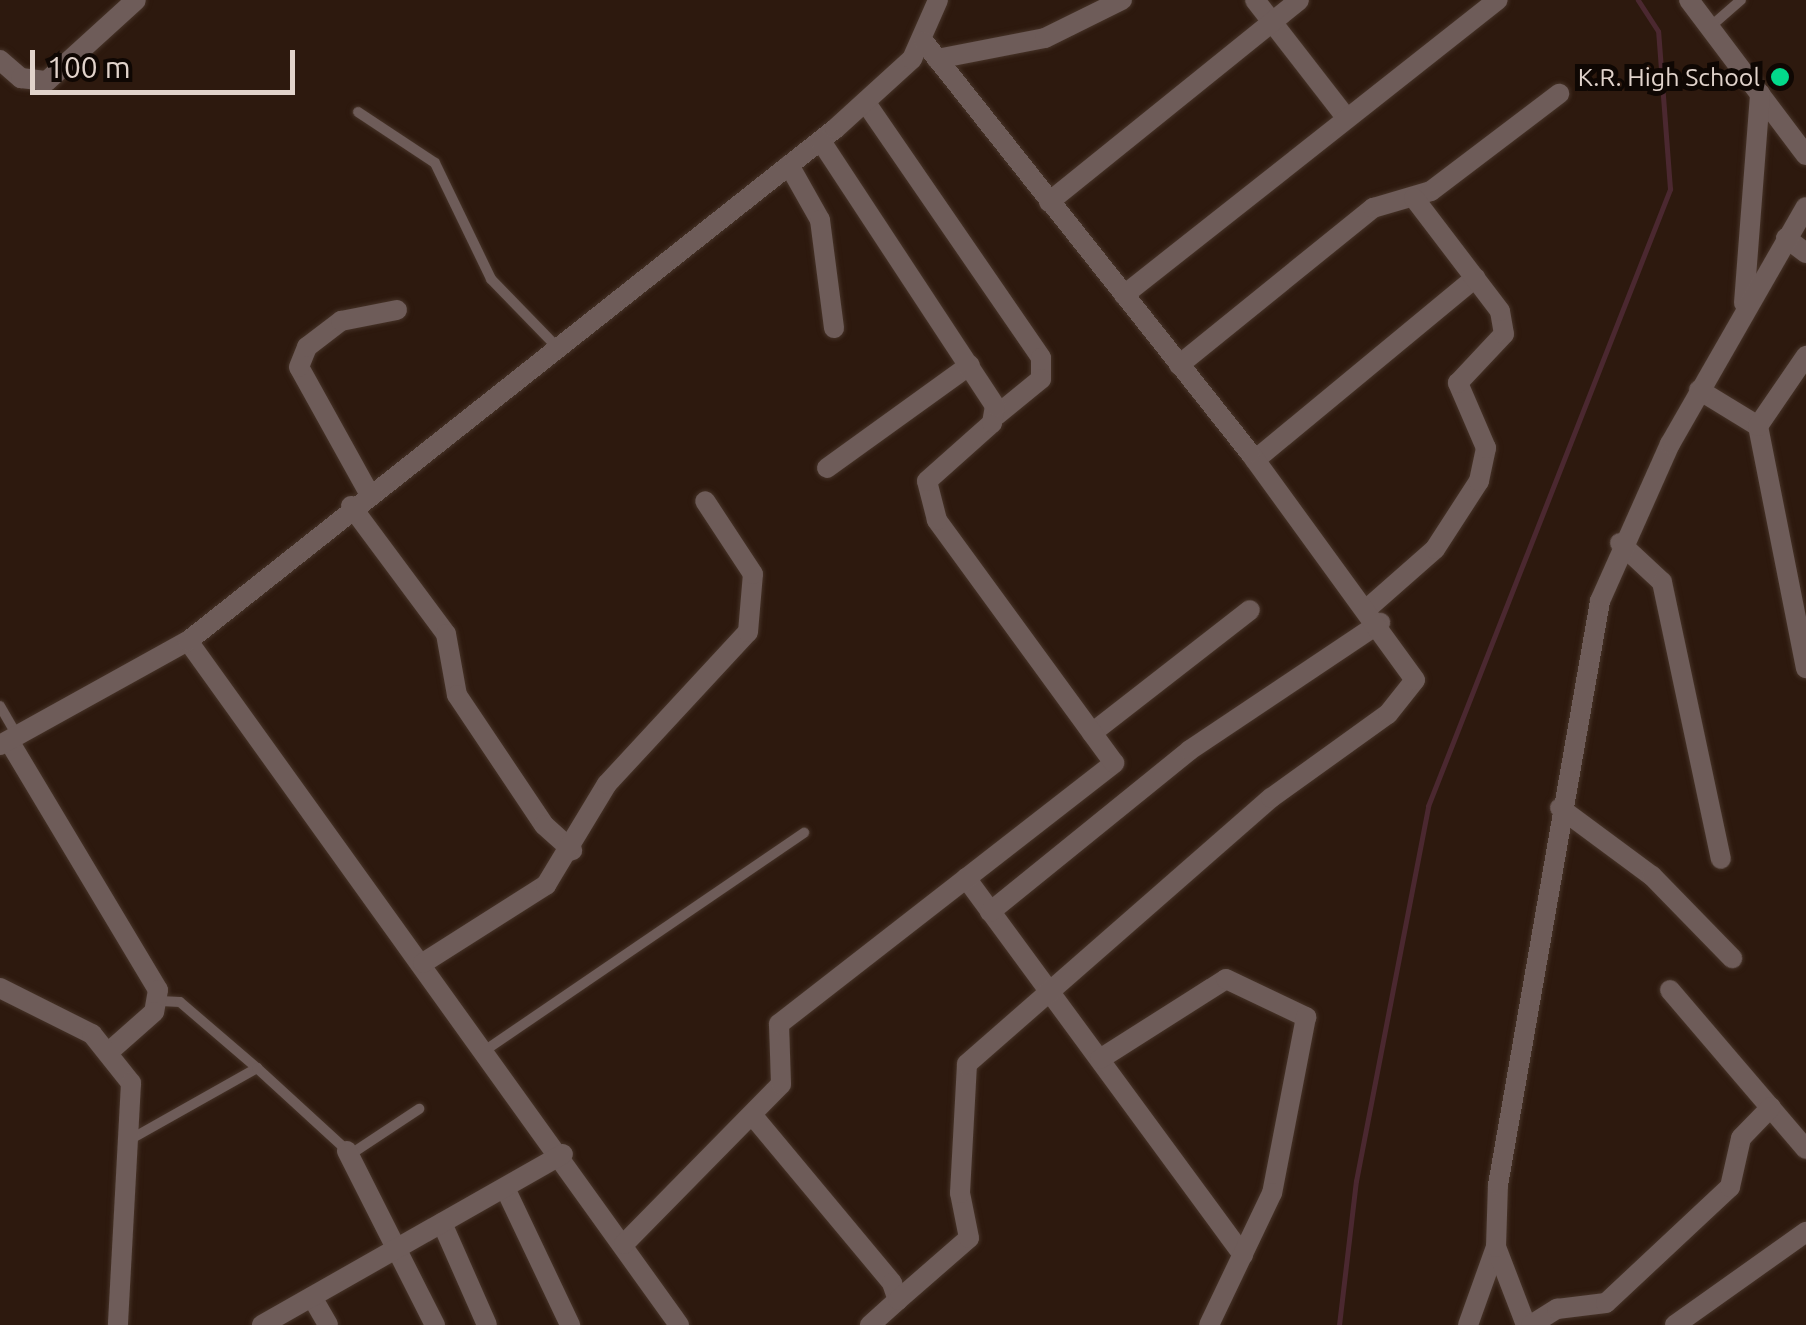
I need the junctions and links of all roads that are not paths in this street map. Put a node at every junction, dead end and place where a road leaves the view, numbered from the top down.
1 (136, 0) edge
2 (938, 0) edge
3 (1122, 0) edge
4 (1255, 0) edge
5 (1299, 0) edge
6 (1497, 0) edge
7 (1689, 0) edge
8 (1740, 0) edge
9 (1271, 21) junction
10 (1710, 27) junction
11 (930, 51) junction
12 (0, 60) edge
13 (1560, 94) dead end
14 (1760, 94) junction
15 (866, 103) junction
16 (358, 112) dead end
17 (1346, 116) junction
18 (821, 140) junction
19 (1806, 155) edge
20 (789, 166) junction
21 (1414, 198) junction
22 (1049, 202) junction
23 (1806, 207) edge
24 (1786, 238) junction
25 (1806, 252) edge
26 (1475, 278) junction
27 (1124, 296) junction
28 (397, 310) dead end
29 (1743, 310) junction
30 (834, 328) dead end
31 (556, 348) junction
32 (1806, 356) edge
33 (1179, 365) junction
34 (970, 366) junction
35 (1699, 390) junction
36 (996, 414) junction
37 (1758, 426) junction
38 (1256, 460) junction
39 (827, 468) dead end
40 (360, 501) junction
41 (704, 502) dead end
42 (1620, 543) junction
43 (1250, 610) dead end
44 (1374, 616) junction
45 (188, 640) junction
46 (1806, 668) edge
47 (0, 706) edge
48 (1092, 733) junction
49 (8, 741) edge
50 (1560, 808) junction
51 (804, 833) dead end
52 (572, 850) junction
53 (1721, 860) dead end
54 (966, 878) junction
55 (990, 912) junction
56 (1732, 958) dead end
57 (424, 963) junction
58 (0, 988) edge
59 (1670, 990) dead end
60 (1051, 995) junction
61 (160, 1001) junction
62 (487, 1049) junction
63 (111, 1050) junction
64 (1100, 1059) junction
65 (256, 1068) junction
66 (1771, 1107) junction
67 (419, 1110) dead end
68 (753, 1116) junction
69 (131, 1139) junction
70 (1806, 1149) edge
71 (347, 1151) junction
72 (564, 1154) junction
73 (505, 1188) junction
74 (442, 1223) junction
75 (1806, 1232) edge
76 (624, 1244) junction
77 (400, 1246) junction
78 (1496, 1247) junction
79 (1244, 1255) junction
80 (312, 1297) junction
81 (898, 1300) junction
82 (118, 1325) edge
83 (262, 1325) edge
84 (328, 1325) edge
85 (435, 1325) edge
86 (487, 1325) edge
87 (570, 1325) edge
88 (679, 1325) edge
89 (870, 1325) edge
90 (1209, 1325) edge
91 (1468, 1325) edge
92 (1528, 1325) edge
93 (1675, 1325) edge

1 - 12 street
2 - 11 street
3 - 11 street
4 - 9 street
5 - 9 street
6 - 17 street
7 - 10 street
8 - 10 lane
9 - 17 street
9 - 22 street
10 - 14 street
11 - 15 street
11 - 22 street
13 - 21 street
14 - 19 street
14 - 29 street
15 - 18 street
15 - 36 street
16 - 31 lane
17 - 27 street
18 - 20 street
18 - 34 street
20 - 30 street
20 - 31 street
21 - 26 street
21 - 33 street
22 - 27 street
23 - 24 street
24 - 25 street
24 - 29 street
26 - 38 street
26 - 44 street
27 - 33 street
28 - 40 street
29 - 35 street
31 - 40 street
32 - 37 street
33 - 38 street
34 - 36 street
34 - 39 street
35 - 37 street
35 - 42 street
36 - 48 street
37 - 46 street
38 - 44 street
40 - 45 street
40 - 52 street
41 - 52 street
42 - 50 street
42 - 53 street
43 - 48 street
44 - 55 street
44 - 60 street
45 - 49 street
45 - 57 street
47 - 49 lane
48 - 54 street
49 - 61 street
50 - 56 street
50 - 78 street
51 - 62 lane
52 - 57 street
54 - 55 street
54 - 68 street
55 - 60 street
57 - 62 street
58 - 63 street
59 - 66 street
60 - 64 street
60 - 81 street
61 - 63 street
61 - 65 lane
62 - 72 street
63 - 69 street
64 - 79 street
64 - 79 street
65 - 69 lane
65 - 71 lane
66 - 70 street
66 - 92 street
67 - 71 lane
68 - 76 street
68 - 81 street
69 - 82 street
71 - 77 street
72 - 73 street
72 - 76 street
73 - 74 street
73 - 87 street
74 - 77 street
74 - 86 street
75 - 93 street
76 - 88 street
77 - 80 street
77 - 85 street
78 - 91 street
78 - 92 street
79 - 90 street
80 - 83 street
80 - 84 street
81 - 89 street

